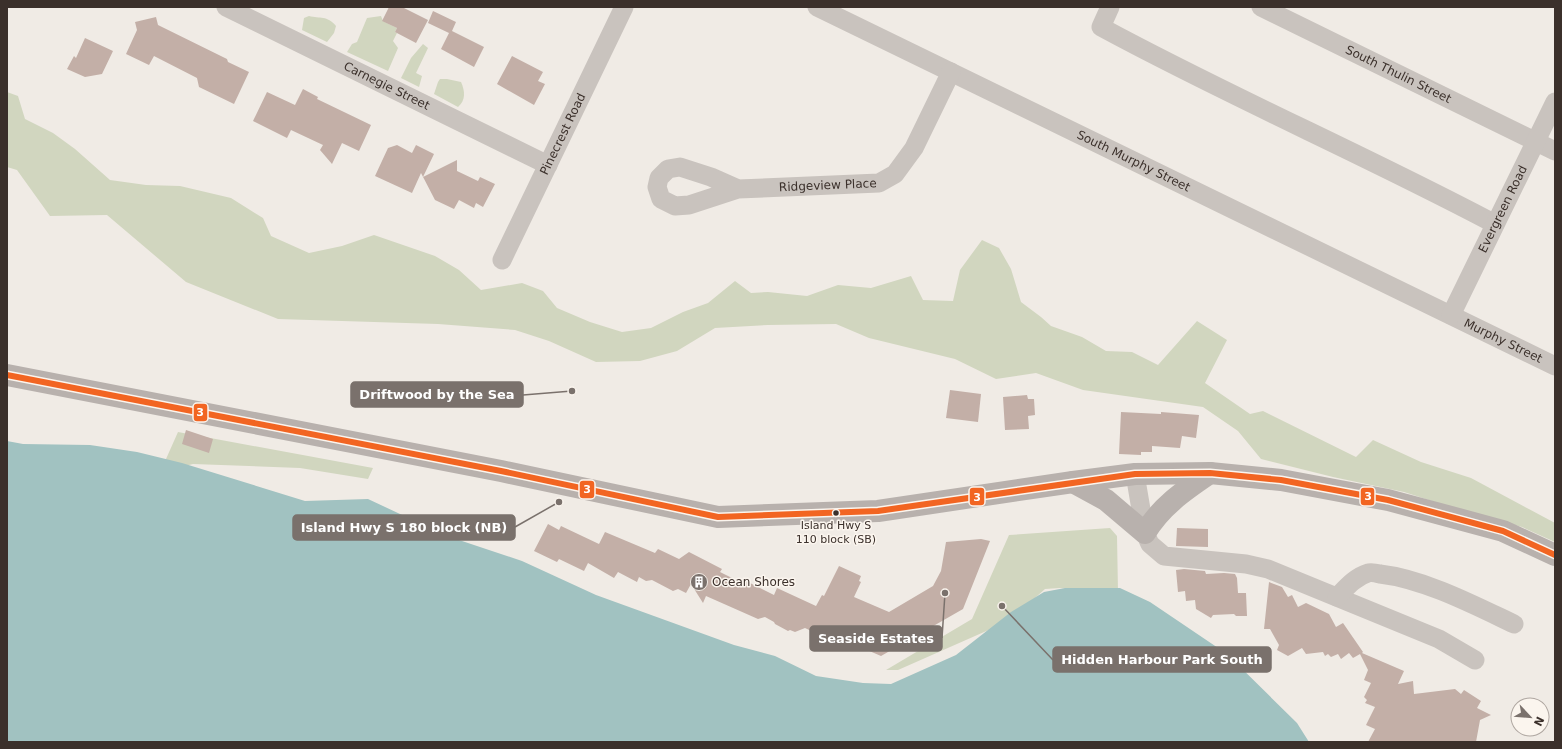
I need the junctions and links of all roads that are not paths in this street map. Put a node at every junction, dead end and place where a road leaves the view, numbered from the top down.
1 (226, 7) edge
2 (624, 7) edge
3 (817, 7) edge
4 (1110, 7) edge
5 (1261, 7) edge
6 (951, 72) junction
7 (1555, 102) edge
8 (1536, 141) junction
9 (1555, 150) edge
10 (548, 165) junction
11 (738, 189) dead end
12 (1495, 224) junction
13 (502, 260) dead end
14 (1451, 315) junction
15 (1555, 366) edge
16 (7, 375) edge
17 (1210, 473) junction
18 (1135, 474) junction
19 (1073, 482) junction
20 (1145, 533) junction
21 (1555, 555) edge
22 (1337, 597) junction
23 (1514, 624) dead end
24 (1475, 660) dead end

1 - 10 street, Carnegie Street
2 - 10 street, Pinecrest Road
3 - 6 street, South Murphy Street
4 - 12 street
5 - 8 street, South Thulin Street
6 - 11 street, Ridgeview Place
6 - 14 street, South Murphy Street
7 - 8 street, Evergreen Road
8 - 9 street, South Thulin Street
8 - 12 street, Evergreen Road
10 - 13 street, Pinecrest Road
12 - 14 street, Evergreen Road
14 - 15 street, Murphy Street
16 - 19 main road
17 - 18 main road
17 - 20 main road
17 - 21 main road
18 - 19 main road
18 - 20 street
19 - 20 main road
20 - 22 street
22 - 23 street
22 - 24 street

